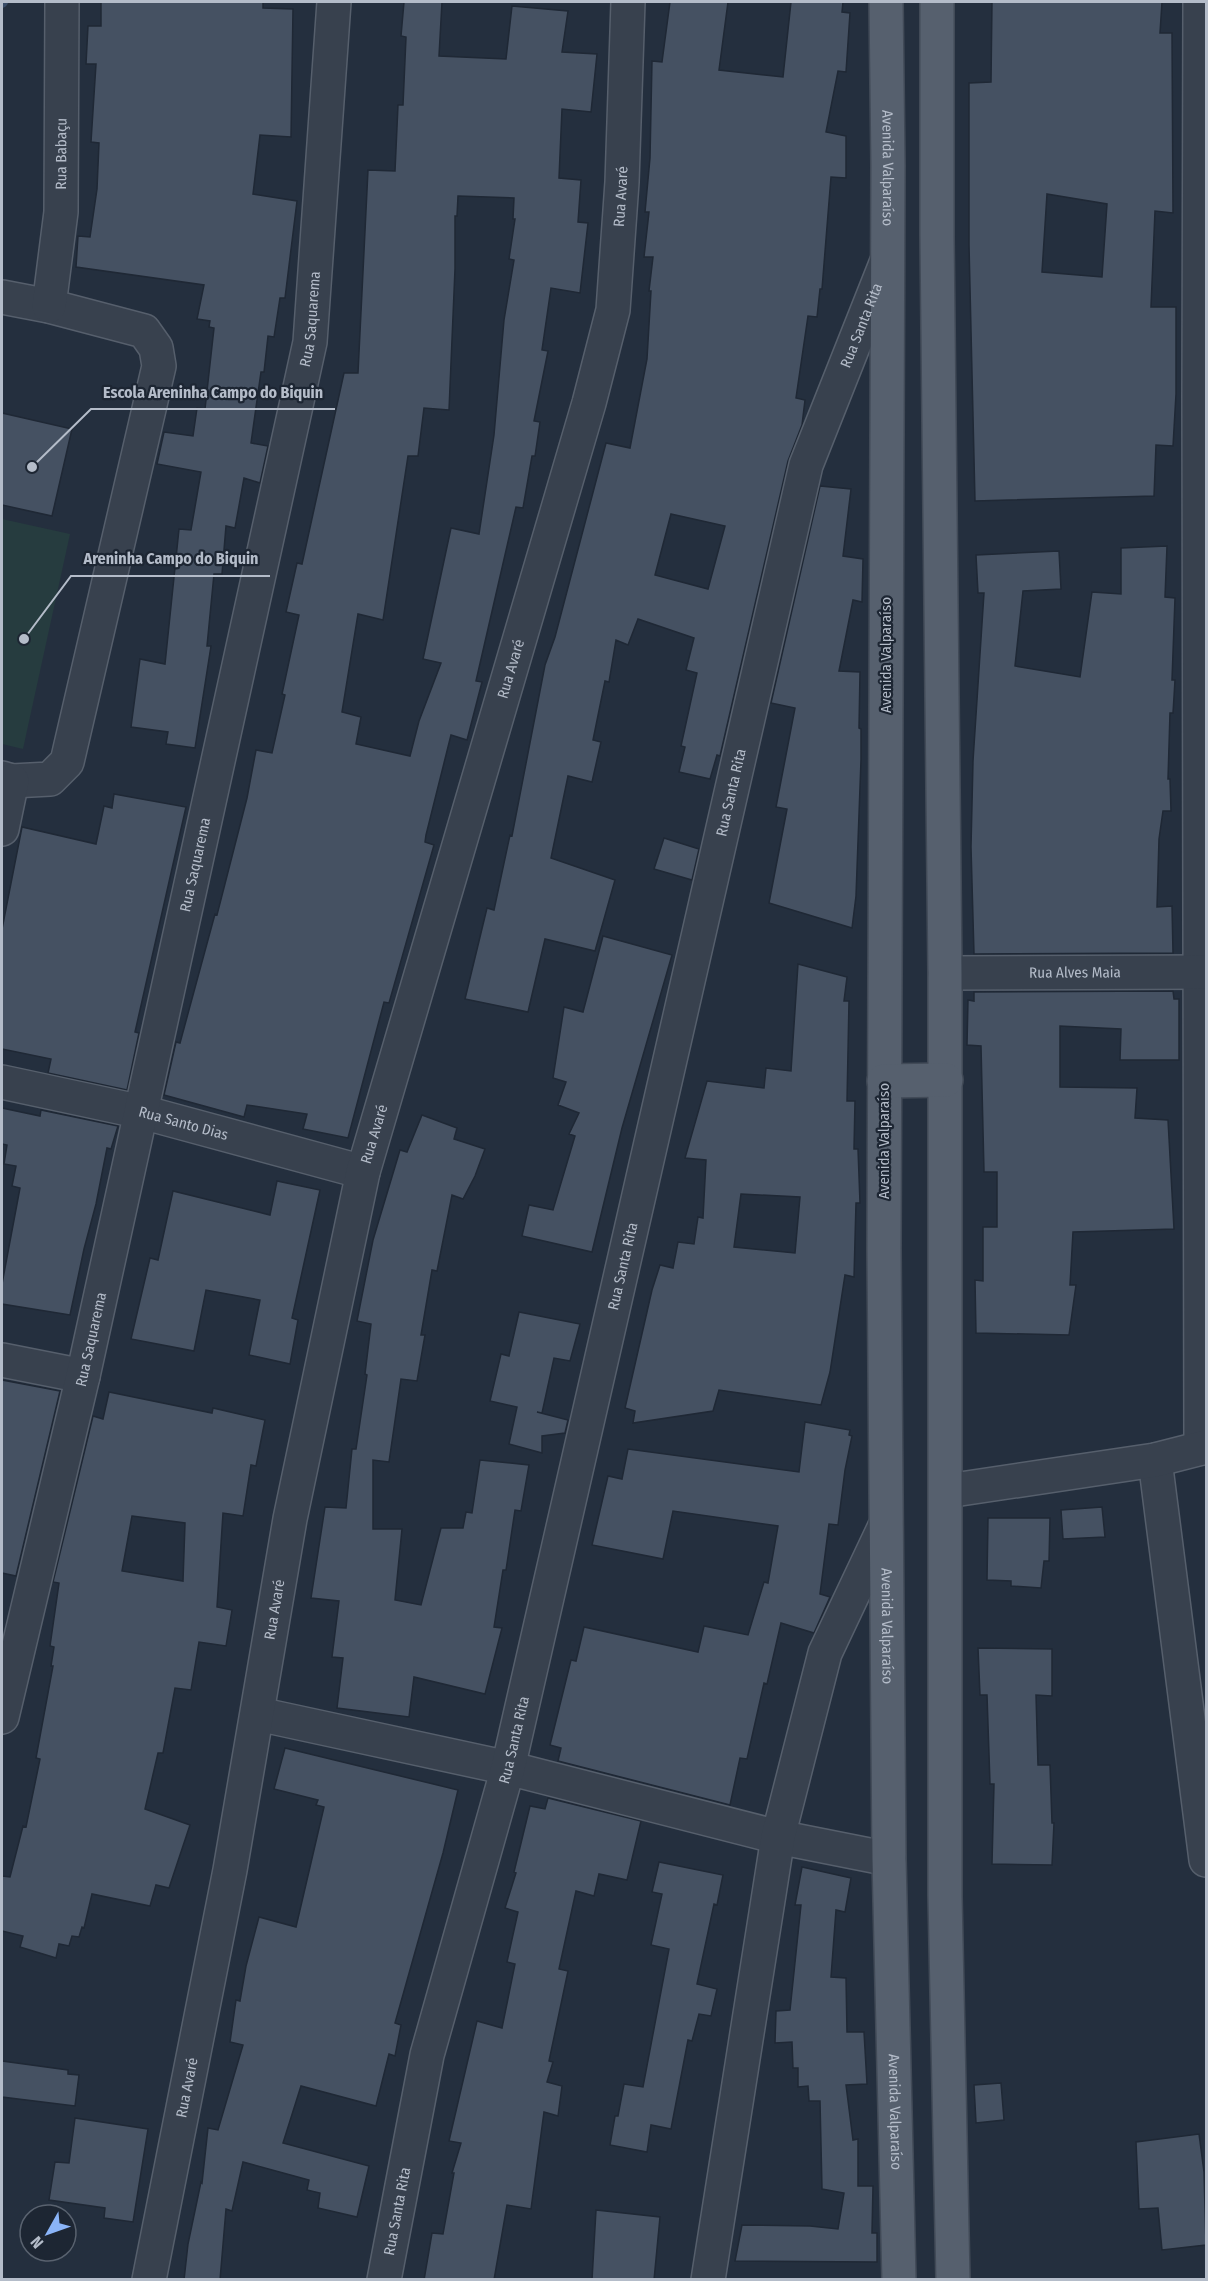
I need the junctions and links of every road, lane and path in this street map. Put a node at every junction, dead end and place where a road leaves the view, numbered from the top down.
1 (62, 2) edge
2 (334, 2) edge
3 (628, 2) edge
4 (886, 2) edge
5 (937, 2) edge
6 (1200, 2) edge
7 (888, 259) junction
8 (2, 297) edge
9 (49, 306) junction
10 (1203, 396) edge
11 (7, 779) edge
12 (2, 829) edge
13 (1204, 972) edge
14 (945, 973) junction
15 (946, 1080) junction
16 (885, 1081) junction
17 (2, 1082) edge
18 (142, 1112) junction
19 (363, 1172) junction
20 (2, 1360) edge
21 (83, 1376) junction
22 (1204, 1448) edge
23 (1155, 1460) junction
24 (946, 1491) junction
25 (886, 1524) junction
26 (10, 1643) edge
27 (258, 1714) junction
28 (2, 1717) edge
29 (507, 1768) junction
30 (778, 1837) junction
31 (889, 1859) junction
32 (1206, 1860) edge
33 (149, 2280) edge
34 (384, 2280) edge
35 (708, 2280) edge
36 (898, 2280) edge
37 (953, 2280) edge

1 - 9 street, Rua Babaçu
2 - 18 street, Rua Saquarema
3 - 19 street, Rua Avaré
4 - 7 main road, Avenida Valparaíso
5 - 14 main road
6 - 10 street
7 - 16 main road, Avenida Valparaíso
7 - 29 street, Rua Santa Rita
8 - 9 street
9 - 11 street
10 - 13 street
11 - 12 street
13 - 14 street, Rua Alves Maia
13 - 22 street
14 - 15 main road
15 - 16 main road
15 - 24 main road
16 - 25 main road, Avenida Valparaíso
17 - 18 street, Rua Santo Dias
18 - 19 street, Rua Santo Dias
18 - 21 street, Rua Saquarema
19 - 27 street, Rua Avaré
20 - 21 street
21 - 26 street, Rua Saquarema
22 - 23 street
23 - 24 street
23 - 32 street
24 - 37 main road
25 - 30 street
25 - 31 main road, Avenida Valparaíso
26 - 28 street, Rua Saquarema
27 - 29 street
27 - 33 street, Rua Avaré
29 - 30 street
29 - 34 street, Rua Santa Rita
30 - 31 street
30 - 35 street
31 - 36 main road, Avenida Valparaíso

